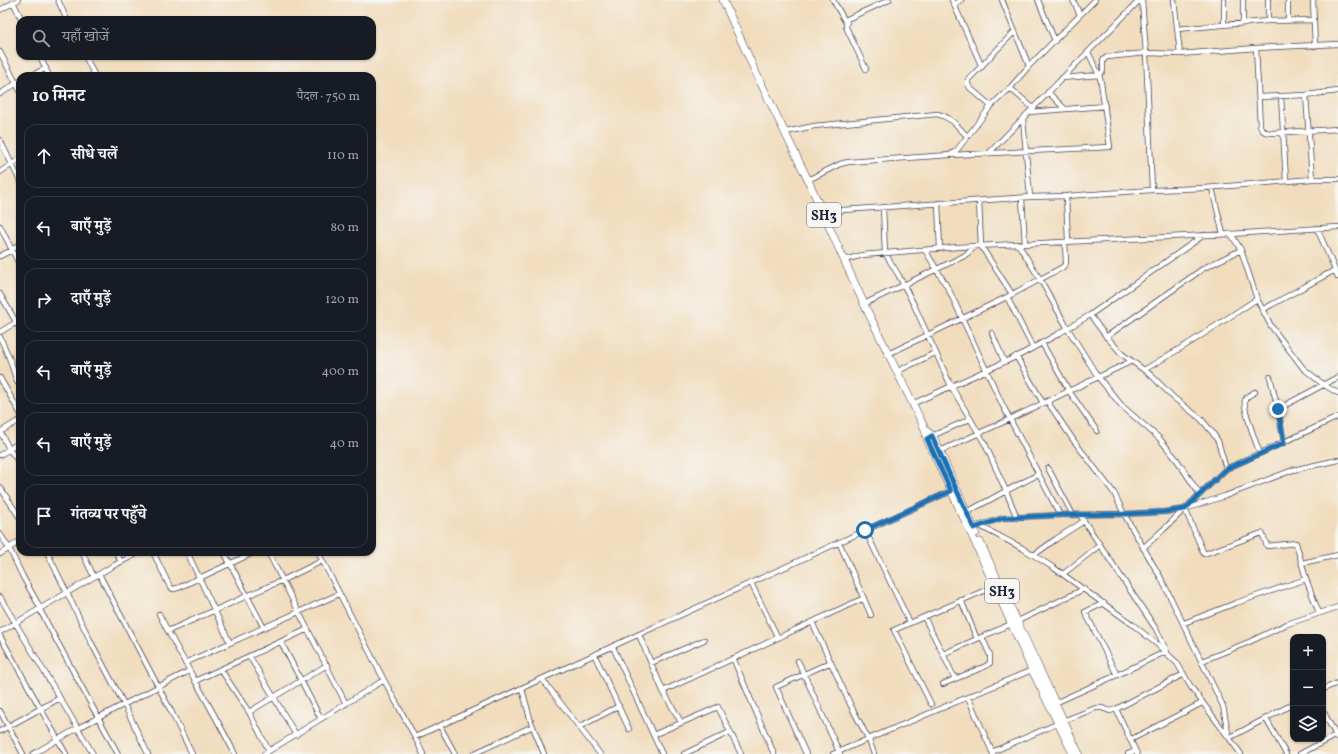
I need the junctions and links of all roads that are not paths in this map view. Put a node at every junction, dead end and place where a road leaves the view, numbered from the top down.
1 (58, 0) edge
2 (723, 0) edge
3 (833, 0) edge
4 (889, 0) edge
5 (961, 0) edge
6 (1002, 0) edge
7 (1038, 0) edge
8 (1073, 0) edge
9 (1095, 0) edge
10 (1141, 0) edge
11 (1174, 0) edge
12 (1224, 0) edge
13 (1243, 0) edge
14 (1268, 0) edge
15 (1288, 0) edge
16 (1313, 0) edge
17 (16, 1) edge
18 (954, 2) edge
19 (1, 8) edge
20 (1080, 15) junction
21 (21, 16) edge
22 (66, 16) edge
23 (1314, 20) junction
24 (1268, 21) junction
25 (1288, 21) junction
26 (846, 23) junction
27 (1243, 23) junction
28 (1224, 25) junction
29 (1177, 29) junction
30 (1014, 32) junction
31 (1055, 41) junction
32 (1338, 44) edge
33 (1315, 46) junction
34 (1256, 48) junction
35 (0, 52) edge
36 (1088, 52) junction
37 (1146, 53) junction
38 (1180, 54) junction
39 (42, 60) edge
40 (87, 60) edge
41 (1029, 66) junction
42 (982, 67) junction
43 (46, 68) junction
44 (866, 69) dead end
45 (38, 72) edge
46 (48, 72) edge
47 (93, 72) edge
48 (1100, 75) junction
49 (1062, 78) junction
50 (16, 79) edge
51 (16, 83) edge
52 (1010, 88) junction
53 (1338, 91) edge
54 (1048, 92) junction
55 (0, 94) edge
56 (1281, 96) junction
57 (1306, 96) junction
58 (1259, 97) junction
59 (991, 106) junction
60 (1105, 106) junction
61 (1033, 108) junction
62 (1065, 109) junction
63 (1028, 112) junction
64 (1023, 119) junction
65 (1338, 130) edge
66 (1308, 131) junction
67 (786, 132) junction
68 (1283, 133) junction
69 (967, 136) junction
70 (0, 140) edge
71 (1026, 151) junction
72 (989, 153) junction
73 (950, 155) junction
74 (16, 162) edge
75 (12, 164) junction
76 (0, 172) edge
77 (16, 172) edge
78 (1338, 178) edge
79 (1312, 179) junction
80 (808, 180) junction
81 (1286, 181) junction
82 (1212, 188) junction
83 (1152, 190) junction
84 (1066, 196) junction
85 (1030, 197) junction
86 (1022, 198) junction
87 (979, 201) junction
88 (938, 203) junction
89 (883, 207) junction
90 (824, 214) junction
91 (0, 226) edge
92 (1338, 227) edge
93 (1317, 228) junction
94 (1223, 234) junction
95 (1231, 234) junction
96 (1204, 235) junction
97 (1066, 242) junction
98 (1018, 244) junction
99 (1025, 244) junction
100 (975, 246) junction
101 (982, 246) junction
102 (16, 247) edge
103 (940, 249) junction
104 (12, 250) junction
105 (925, 250) junction
106 (1240, 250) junction
107 (885, 253) junction
108 (0, 256) edge
109 (16, 258) edge
110 (844, 260) junction
111 (937, 270) junction
112 (1335, 270) junction
113 (1338, 277) edge
114 (1040, 279) junction
115 (904, 285) junction
116 (0, 294) edge
117 (1009, 296) junction
118 (1257, 299) junction
119 (864, 304) junction
120 (1262, 310) junction
121 (1090, 315) junction
122 (16, 318) edge
123 (963, 319) junction
124 (16, 322) edge
125 (1068, 329) junction
126 (1, 330) edge
127 (992, 333) dead end
128 (927, 336) junction
129 (1106, 336) junction
130 (0, 337) edge
131 (1042, 343) junction
132 (1033, 348) junction
133 (936, 353) junction
134 (888, 354) junction
135 (1016, 356) junction
136 (1004, 361) junction
137 (1132, 361) junction
138 (986, 369) junction
139 (1144, 370) junction
140 (896, 372) junction
141 (1098, 377) junction
142 (1270, 377) dead end
143 (1338, 377) edge
144 (0, 378) edge
145 (16, 379) edge
146 (1324, 385) junction
147 (951, 386) junction
148 (1069, 391) junction
149 (1255, 392) dead end
150 (1338, 393) edge
151 (1045, 402) junction
152 (912, 404) junction
153 (16, 406) edge
154 (1278, 409) junction
155 (1338, 417) edge
156 (970, 418) junction
157 (1010, 420) junction
158 (16, 422) edge
159 (0, 431) edge
160 (1098, 431) dead end
161 (979, 433) junction
162 (930, 438) junction
163 (1284, 443) junction
164 (16, 445) edge
165 (9, 449) junction
166 (940, 451) junction
167 (1260, 454) junction
168 (0, 455) edge
169 (16, 459) edge
170 (1338, 460) edge
171 (1048, 468) dead end
172 (1226, 469) junction
173 (1039, 474) junction
174 (0, 487) edge
175 (951, 491) junction
176 (1006, 491) junction
177 (1200, 495) junction
178 (1185, 509) junction
179 (16, 512) edge
180 (967, 512) junction
181 (1124, 514) junction
182 (1060, 515) junction
183 (1073, 515) junction
184 (1080, 515) junction
185 (1017, 518) junction
186 (1084, 522) junction
187 (977, 526) junction
188 (865, 530) junction
189 (0, 534) edge
190 (839, 542) junction
191 (16, 544) edge
192 (1100, 545) junction
193 (9, 548) junction
194 (1143, 548) junction
195 (0, 554) edge
196 (1338, 555) edge
197 (49, 556) edge
198 (84, 556) edge
199 (118, 556) edge
200 (132, 556) edge
201 (155, 556) edge
202 (189, 556) edge
203 (226, 556) edge
204 (247, 556) edge
205 (270, 556) edge
206 (320, 556) edge
207 (1034, 556) junction
208 (322, 561) junction
209 (121, 562) junction
210 (1302, 563) junction
211 (230, 564) junction
212 (1063, 574) junction
213 (97, 576) junction
214 (200, 578) junction
215 (1306, 579) junction
216 (283, 580) junction
217 (752, 583) junction
218 (994, 586) junction
219 (1084, 589) junction
220 (68, 593) junction
221 (339, 594) junction
222 (0, 596) edge
223 (246, 596) junction
224 (864, 598) junction
225 (961, 600) junction
226 (1104, 603) junction
227 (1338, 607) edge
228 (40, 609) junction
229 (215, 610) junction
230 (299, 611) junction
231 (1319, 613) junction
232 (159, 614) dead end
233 (872, 616) dead end
234 (924, 617) junction
235 (812, 622) junction
236 (16, 623) junction
237 (910, 623) junction
238 (1014, 623) junction
239 (1184, 623) junction
240 (264, 628) junction
241 (308, 629) junction
242 (168, 631) junction
243 (0, 632) edge
244 (639, 635) junction
245 (0, 636) edge
246 (778, 638) junction
247 (980, 638) junction
248 (704, 640) dead end
249 (281, 642) junction
250 (230, 643) junction
251 (613, 647) junction
252 (1167, 653) junction
253 (943, 654) junction
254 (595, 656) junction
255 (250, 657) junction
256 (733, 658) junction
257 (798, 661) dead end
258 (1202, 661) junction
259 (831, 662) junction
260 (185, 663) junction
261 (651, 663) junction
262 (326, 665) junction
263 (221, 670) junction
264 (1032, 670) junction
265 (189, 671) junction
266 (803, 674) junction
267 (1184, 674) junction
268 (1117, 675) junction
269 (542, 679) junction
270 (955, 679) junction
271 (302, 680) junction
272 (384, 680) junction
273 (195, 681) junction
274 (1338, 683) edge
275 (943, 684) dead end
276 (158, 687) junction
277 (1326, 688) edge
278 (522, 689) junction
279 (663, 691) junction
280 (273, 697) junction
281 (968, 697) junction
282 (60, 698) junction
283 (1055, 703) junction
284 (1202, 703) junction
285 (124, 704) junction
286 (346, 704) junction
287 (931, 704) dead end
288 (619, 706) junction
289 (1290, 706) edge
290 (40, 709) junction
291 (1116, 709) junction
292 (0, 711) edge
293 (249, 712) junction
294 (1326, 716) edge
295 (99, 718) junction
296 (1266, 718) junction
297 (321, 719) junction
298 (682, 722) junction
299 (1061, 722) junction
300 (8, 726) junction
301 (440, 726) junction
302 (533, 726) junction
303 (579, 727) junction
304 (78, 728) junction
305 (629, 729) dead end
306 (0, 731) edge
307 (730, 732) junction
308 (296, 735) junction
309 (654, 735) junction
310 (1337, 736) edge
311 (415, 737) junction
312 (1229, 738) junction
313 (57, 740) junction
314 (868, 740) junction
315 (1130, 740) junction
316 (269, 751) junction
317 (1136, 752) edge
318 (839, 753) edge
319 (993, 753) edge
320 (1238, 753) edge
321 (23, 754) edge
322 (33, 754) edge
323 (66, 754) edge
324 (93, 754) edge
325 (118, 754) edge
326 (148, 754) edge
327 (192, 754) edge
328 (235, 754) edge
329 (264, 754) edge
330 (423, 754) edge
331 (455, 754) edge
332 (474, 754) edge
333 (544, 754) edge
334 (600, 754) edge
335 (662, 754) edge
336 (684, 754) edge
337 (741, 754) edge
338 (774, 754) edge
339 (806, 754) edge
340 (833, 754) edge
341 (874, 754) edge
342 (1073, 754) edge
343 (1079, 754) edge
344 (1128, 754) edge
345 (1286, 754) edge
346 (1300, 754) edge

1 - 22 street
2 - 67 main road, SH3
3 - 26 street
4 - 26 street
5 - 18 street
6 - 30 street
7 - 31 street
8 - 20 street
9 - 20 street
10 - 36 street
10 - 37 street
11 - 29 street
12 - 28 street
13 - 27 street
14 - 24 street
15 - 25 street
16 - 23 street
17 - 19 street
17 - 21 street
18 - 42 street
20 - 31 street
23 - 25 street
23 - 33 street
24 - 25 street
24 - 27 street
26 - 44 street
27 - 28 street
28 - 29 street
29 - 38 street
30 - 41 street
30 - 42 street
31 - 41 street
32 - 33 street
33 - 34 street
34 - 38 street
34 - 58 street
35 - 50 street
36 - 48 street
36 - 49 street
37 - 38 street
37 - 48 street
37 - 83 street
39 - 43 street
40 - 47 street
41 - 52 street
42 - 59 street
43 - 45 street
43 - 46 street
48 - 49 street
48 - 60 street
49 - 54 street
51 - 55 street
52 - 59 street
52 - 61 street
53 - 57 street
54 - 61 street
54 - 62 street
56 - 57 street
56 - 58 street
56 - 68 street
57 - 66 street
58 - 68 street
59 - 69 street
60 - 62 street
60 - 71 street
61 - 63 street
62 - 63 street
63 - 64 street
64 - 71 street
64 - 72 street
65 - 66 street
66 - 68 street
66 - 79 street
67 - 69 street
67 - 80 main road, SH3
68 - 81 street
69 - 73 street
70 - 75 street
71 - 72 street
71 - 85 street
72 - 73 street
73 - 80 street
74 - 75 street
75 - 76 street
75 - 77 street
78 - 79 street
79 - 81 street
80 - 90 main road, SH3
81 - 82 street
82 - 83 street
82 - 94 street
83 - 84 street
84 - 85 street
84 - 97 street
85 - 86 street
86 - 87 street
86 - 99 street
87 - 88 street
87 - 101 street
88 - 89 street
88 - 103 street
89 - 90 street
89 - 107 street
90 - 110 main road, SH3
91 - 104 street
92 - 93 street
93 - 95 street
93 - 112 street
94 - 95 street
94 - 96 street
95 - 106 street
96 - 97 street
96 - 121 street
97 - 99 street
97 - 114 street
98 - 99 street
98 - 101 street
98 - 114 street
100 - 101 street
100 - 103 street
100 - 111 street
101 - 117 street
102 - 104 street
103 - 105 street
104 - 108 street
104 - 109 street
105 - 107 street
105 - 111 street
106 - 118 street
106 - 129 street
107 - 110 street
107 - 115 street
110 - 119 main road, SH3
111 - 115 street
111 - 123 street
112 - 113 street
112 - 120 street
114 - 117 street
114 - 125 street
115 - 119 street
115 - 128 street
116 - 122 street
117 - 123 street
117 - 132 street
118 - 120 street
118 - 139 street
119 - 134 main road, SH3
120 - 146 street
121 - 125 street
121 - 129 street
123 - 128 street
123 - 138 street
124 - 126 street
125 - 131 street
125 - 141 street
127 - 136 street
128 - 133 street
128 - 134 street
129 - 137 street
130 - 145 street
131 - 132 street
131 - 148 street
132 - 135 street
133 - 140 street
133 - 147 street
134 - 140 main road, SH3
135 - 136 street
135 - 151 street
136 - 138 street
137 - 139 street
137 - 141 street
138 - 147 street
138 - 157 street
139 - 172 street
140 - 152 main road, SH3
141 - 148 street
141 - 177 street
142 - 154 street
143 - 146 street
144 - 153 street
146 - 150 street
146 - 154 street
147 - 152 street
147 - 156 street
148 - 151 street
148 - 160 street
149 - 167 street
151 - 157 street
151 - 181 street
152 - 162 main road, SH3
154 - 163 street
155 - 163 street
156 - 161 street
156 - 162 street
157 - 161 street
157 - 173 street
158 - 159 street
159 - 165 street
161 - 166 street
161 - 176 street
162 - 166 main road, SH3
162 - 175 main road, SH3
163 - 167 street
164 - 165 street
165 - 168 street
165 - 169 street
166 - 180 main road, SH3
167 - 172 street
170 - 178 street
171 - 183 street
172 - 177 street
173 - 176 street
173 - 182 street
174 - 179 street
175 - 188 street
175 - 218 main road, SH3
176 - 180 street
176 - 185 street
177 - 178 street
178 - 181 street
178 - 194 street
178 - 210 street
180 - 187 main road, SH3
181 - 184 street
181 - 194 street
182 - 183 street
182 - 185 street
183 - 184 street
184 - 186 street
185 - 187 street
186 - 192 street
186 - 207 street
187 - 207 street
187 - 238 main road, SH3
188 - 190 street
188 - 237 street
189 - 193 street
190 - 217 street
190 - 224 street
191 - 193 street
192 - 212 street
192 - 252 street
193 - 195 street
193 - 228 street
194 - 239 street
196 - 210 street
197 - 220 street
198 - 213 street
199 - 209 street
200 - 209 street
201 - 214 street
202 - 214 street
203 - 211 street
204 - 211 street
205 - 216 street
206 - 208 street
207 - 212 street
208 - 216 street
208 - 221 street
209 - 213 street
210 - 215 street
211 - 214 street
211 - 223 street
212 - 219 street
213 - 220 street
213 - 276 street
214 - 229 street
215 - 231 street
215 - 239 street
216 - 223 street
216 - 230 street
217 - 244 street
217 - 246 street
218 - 225 street
218 - 238 main road, SH3
219 - 226 street
219 - 238 street
220 - 228 street
220 - 285 street
221 - 230 street
221 - 272 street
222 - 236 street
223 - 229 street
223 - 240 street
224 - 233 street
224 - 235 street
225 - 234 street
225 - 247 street
226 - 252 street
226 - 268 street
227 - 231 street
228 - 236 street
228 - 295 street
229 - 242 street
229 - 250 street
230 - 240 street
230 - 241 street
231 - 258 street
232 - 242 street
234 - 237 street
234 - 253 street
235 - 246 street
235 - 259 street
236 - 243 street
236 - 282 street
237 - 287 street
238 - 247 street
238 - 264 main road, SH3
238 - 283 main road, SH3
239 - 258 street
240 - 250 street
241 - 249 street
241 - 262 street
242 - 260 street
244 - 251 street
244 - 261 street
245 - 290 street
246 - 256 street
247 - 253 street
247 - 270 street
248 - 261 street
249 - 255 street
249 - 271 street
250 - 260 street
251 - 254 street
251 - 309 street
252 - 267 street
252 - 268 street
253 - 270 street
254 - 269 street
254 - 288 street
255 - 263 street
255 - 280 street
256 - 279 street
256 - 338 street
257 - 266 street
258 - 312 street
259 - 266 street
259 - 314 street
260 - 265 street
261 - 279 street
262 - 271 street
262 - 286 street
263 - 273 street
263 - 293 street
264 - 281 street
264 - 299 main road, SH3
265 - 273 street
265 - 276 street
266 - 318 street
266 - 339 street
267 - 284 street
267 - 291 street
268 - 283 street
269 - 278 street
269 - 303 street
270 - 275 street
271 - 280 street
271 - 297 street
272 - 286 street
272 - 311 street
273 - 328 street
274 - 277 street
276 - 285 street
276 - 327 street
278 - 301 street
278 - 302 street
279 - 298 street
280 - 293 street
280 - 308 street
281 - 314 street
281 - 319 street
282 - 290 street
282 - 304 street
283 - 299 main road, SH3
284 - 312 street
284 - 315 street
285 - 295 street
285 - 326 street
286 - 297 street
288 - 303 street
288 - 305 street
289 - 296 street
290 - 300 street
290 - 313 street
291 - 299 street
291 - 315 street
292 - 300 street
293 - 316 street
294 - 310 street
295 - 304 street
295 - 325 street
296 - 312 street
296 - 345 street
297 - 308 street
298 - 307 street
298 - 309 street
299 - 319 street
299 - 342 main road, SH3
299 - 343 main road, SH3
300 - 306 street
300 - 321 street
301 - 311 street
301 - 331 street
302 - 332 street
302 - 333 street
303 - 334 street
304 - 313 street
304 - 324 street
307 - 336 street
307 - 337 street
308 - 316 street
309 - 335 street
310 - 346 street
311 - 330 street
312 - 320 street
313 - 322 street
313 - 323 street
314 - 318 street
314 - 341 street
315 - 317 street
316 - 329 street
317 - 344 street
318 - 340 street

